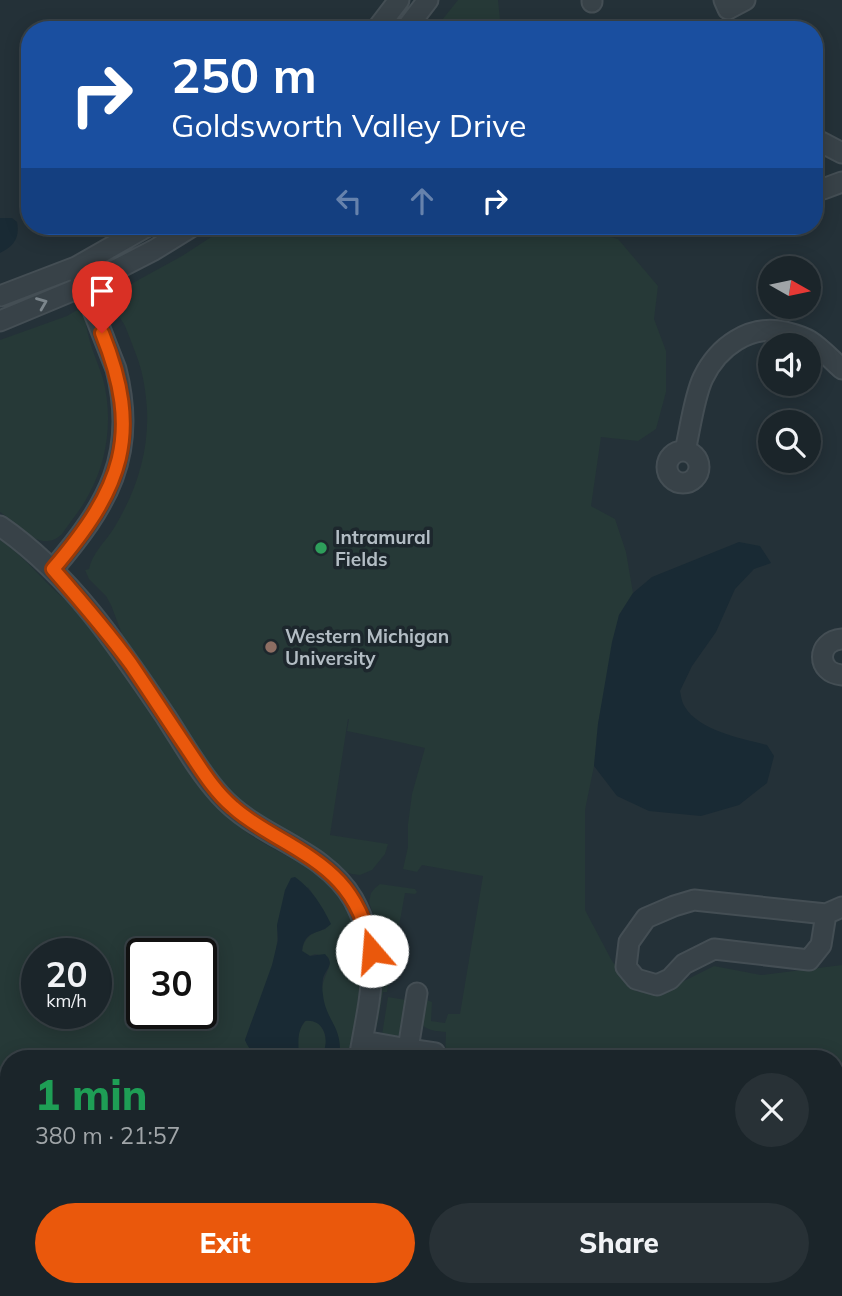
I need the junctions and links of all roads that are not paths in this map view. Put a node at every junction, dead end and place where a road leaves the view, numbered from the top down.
1 (399, 0) edge
2 (430, 0) edge
3 (724, 0) edge
4 (745, 0) edge
5 (383, 21) edge
6 (412, 21) edge
7 (823, 143) edge
8 (842, 153) edge
9 (842, 182) edge
10 (823, 188) edge
11 (132, 235) edge
12 (178, 235) edge
13 (76, 267) junction
14 (84, 286) junction
15 (0, 296) edge
16 (0, 321) edge
17 (842, 369) edge
18 (685, 451) dead end
19 (0, 526) edge
20 (53, 569) junction
21 (842, 639) edge
22 (842, 675) edge
23 (834, 911) edge
24 (417, 993) dead end
25 (408, 1049) junction
26 (361, 1050) edge
27 (415, 1050) edge

1 - 5 street
2 - 6 street
3 - 4 street
7 - 8 street
9 - 10 street
11 - 13 street
12 - 14 street
13 - 14 street
13 - 15 street
16 -> 14 street
14 - 20 street
17 - 18 street
19 - 20 street
20 - 26 street
21 - 22 street
23 - 23 street
24 - 25 street
25 - 26 street
25 - 27 street

